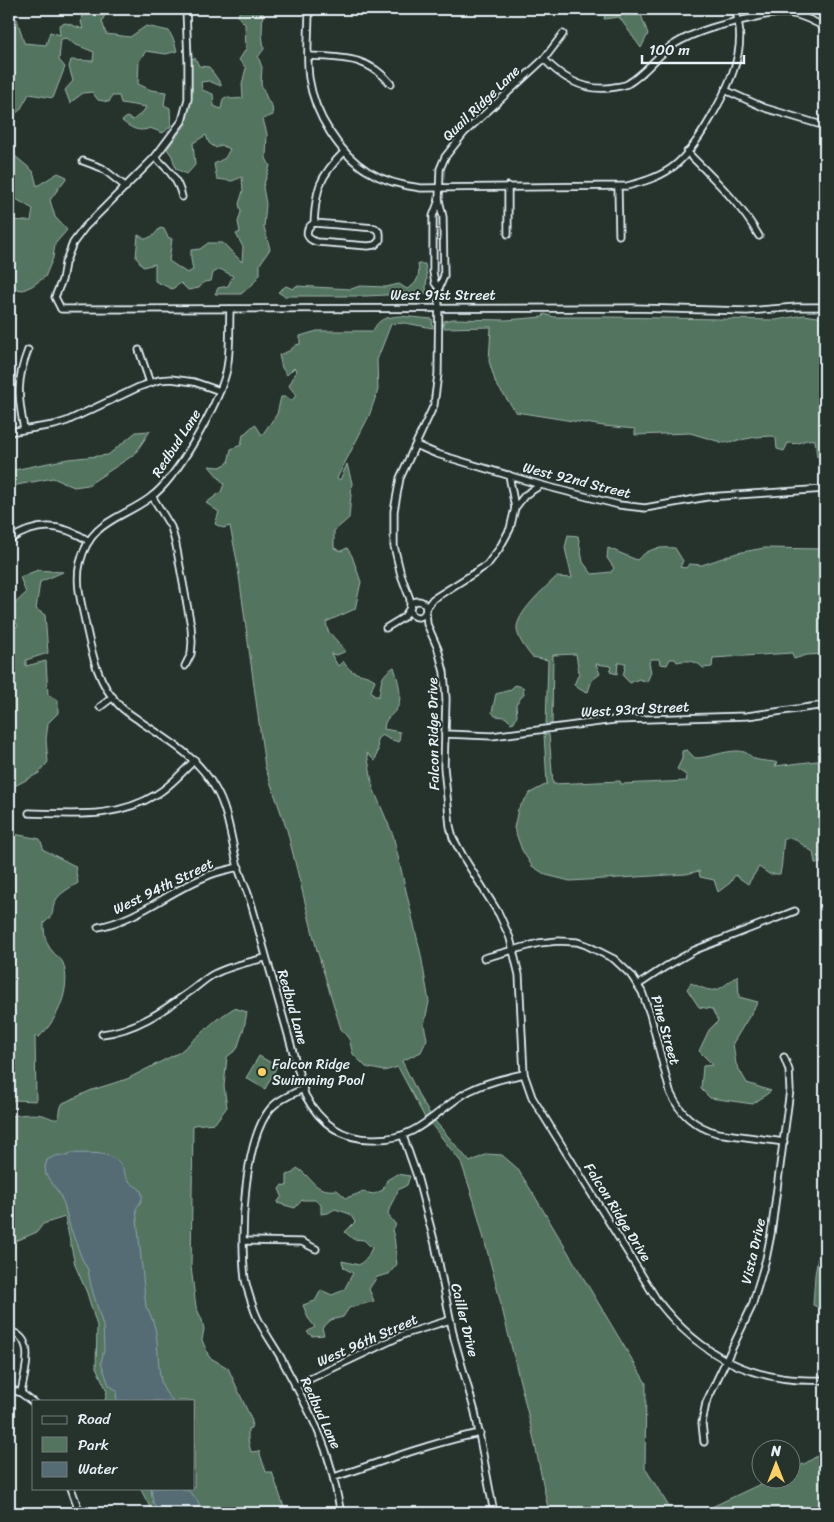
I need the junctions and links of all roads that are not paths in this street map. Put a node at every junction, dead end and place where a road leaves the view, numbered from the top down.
1 (186, 9) edge
2 (309, 9) edge
3 (735, 9) edge
4 (738, 20) junction
5 (825, 27) edge
6 (562, 34) dead end
7 (309, 56) junction
8 (544, 59) junction
9 (391, 84) dead end
10 (725, 90) junction
11 (825, 126) edge
12 (344, 152) junction
13 (686, 152) junction
14 (155, 156) junction
15 (83, 161) dead end
16 (508, 186) junction
17 (126, 187) junction
18 (439, 187) junction
19 (618, 187) junction
20 (182, 197) dead end
21 (439, 200) junction
22 (314, 223) junction
23 (508, 234) dead end
24 (618, 235) dead end
25 (759, 236) dead end
26 (438, 288) junction
27 (825, 307) edge
28 (438, 308) junction
29 (230, 309) junction
30 (28, 350) dead end
31 (140, 350) dead end
32 (150, 382) junction
33 (220, 391) junction
34 (24, 429) junction
35 (9, 432) edge
36 (416, 446) junction
37 (508, 475) junction
38 (541, 484) junction
39 (825, 489) edge
40 (152, 496) junction
41 (515, 508) junction
42 (9, 540) edge
43 (89, 541) junction
44 (407, 589) junction
45 (433, 599) junction
46 (419, 601) junction
47 (410, 607) junction
48 (426, 609) junction
49 (415, 616) junction
50 (404, 617) junction
51 (427, 624) junction
52 (386, 628) dead end
53 (185, 666) dead end
54 (113, 697) junction
55 (825, 705) edge
56 (100, 707) dead end
57 (445, 734) junction
58 (194, 760) junction
59 (29, 812) dead end
60 (238, 867) junction
61 (795, 911) dead end
62 (98, 927) dead end
63 (514, 951) junction
64 (266, 958) junction
65 (484, 958) dead end
66 (638, 985) junction
67 (102, 1034) dead end
68 (784, 1057) dead end
69 (524, 1074) junction
70 (303, 1089) junction
71 (403, 1136) junction
72 (784, 1142) junction
73 (244, 1241) junction
74 (316, 1249) dead end
75 (450, 1320) junction
76 (9, 1331) edge
77 (726, 1361) junction
78 (825, 1380) edge
79 (295, 1386) junction
80 (9, 1389) edge
81 (21, 1393) junction
82 (32, 1401) edge
83 (480, 1433) junction
84 (704, 1442) dead end
85 (334, 1477) junction
86 (72, 1490) edge
87 (80, 1513) edge
88 (341, 1513) edge
89 (494, 1513) edge

1 - 14 street
2 - 7 street
3 - 4 street
4 - 5 street
4 - 8 street
4 - 10 street
6 - 8 street, Quail Ridge Lane
7 - 9 street
7 - 12 street
8 - 18 street, Quail Ridge Lane
10 - 11 street
10 - 13 street
12 - 18 street
12 - 22 street
13 - 19 street
13 - 25 street
14 - 17 street
14 - 20 street
15 - 17 street
16 - 18 street
16 - 19 street
16 - 23 street
17 - 29 street, West 91st Street
18 - 21 street, Quail Ridge Lane
19 - 24 street
21 - 26 street, Quail Ridge Lane
21 - 26 street, Quail Ridge Lane
22 - 22 street
26 - 28 street, Quail Ridge Lane
27 - 28 street, West 91st Street
28 - 29 street, West 91st Street
28 - 36 street
29 - 33 street, Redbud Lane
30 - 34 street
31 - 32 street
32 - 33 street
32 - 34 street
33 - 40 street, Redbud Lane
34 - 35 street
36 - 37 street, West 92nd Street
36 - 44 street
37 - 38 street, West 92nd Street
37 - 41 street
38 - 39 street, West 92nd Street
38 - 41 street
40 - 43 street, Redbud Lane
40 - 53 street
41 - 45 street
42 - 43 street
43 - 54 street, Redbud Lane
44 - 46 street
44 - 47 street
45 - 46 street
45 - 48 street
46 - 47 street
46 - 48 street
47 - 49 street
47 - 50 street
48 - 49 street
48 - 51 street, Falcon Ridge Drive
49 - 50 street
49 - 51 street
50 - 52 street
51 - 57 street, Falcon Ridge Drive
54 - 56 street
54 - 58 street, Redbud Lane
55 - 57 street, West 93rd Street
57 - 63 street, Falcon Ridge Drive
58 - 59 street
58 - 60 street, Redbud Lane
60 - 62 street, West 94th Street
60 - 64 street, Redbud Lane
61 - 66 street
63 - 65 street
63 - 66 street, Pine Street
63 - 69 street, Falcon Ridge Drive
64 - 67 street
64 - 70 street, Redbud Lane
66 - 72 street, Pine Street
68 - 72 street, Vista Drive
69 - 71 street
69 - 77 street, Falcon Ridge Drive
70 - 71 street
70 - 73 street, Redbud Lane
71 - 75 street, Cailler Drive
72 - 77 street, Vista Drive
73 - 74 street
73 - 79 street, Redbud Lane
75 - 79 street, West 96th Street
75 - 83 street, Cailler Drive
76 - 81 street
77 - 78 street, Falcon Ridge Drive
77 - 84 street, Vista Drive
79 - 85 street, Redbud Lane
80 - 81 street
81 - 82 street
83 - 85 street
83 - 89 street, Cailler Drive
85 - 88 street, Redbud Lane
86 - 87 street

